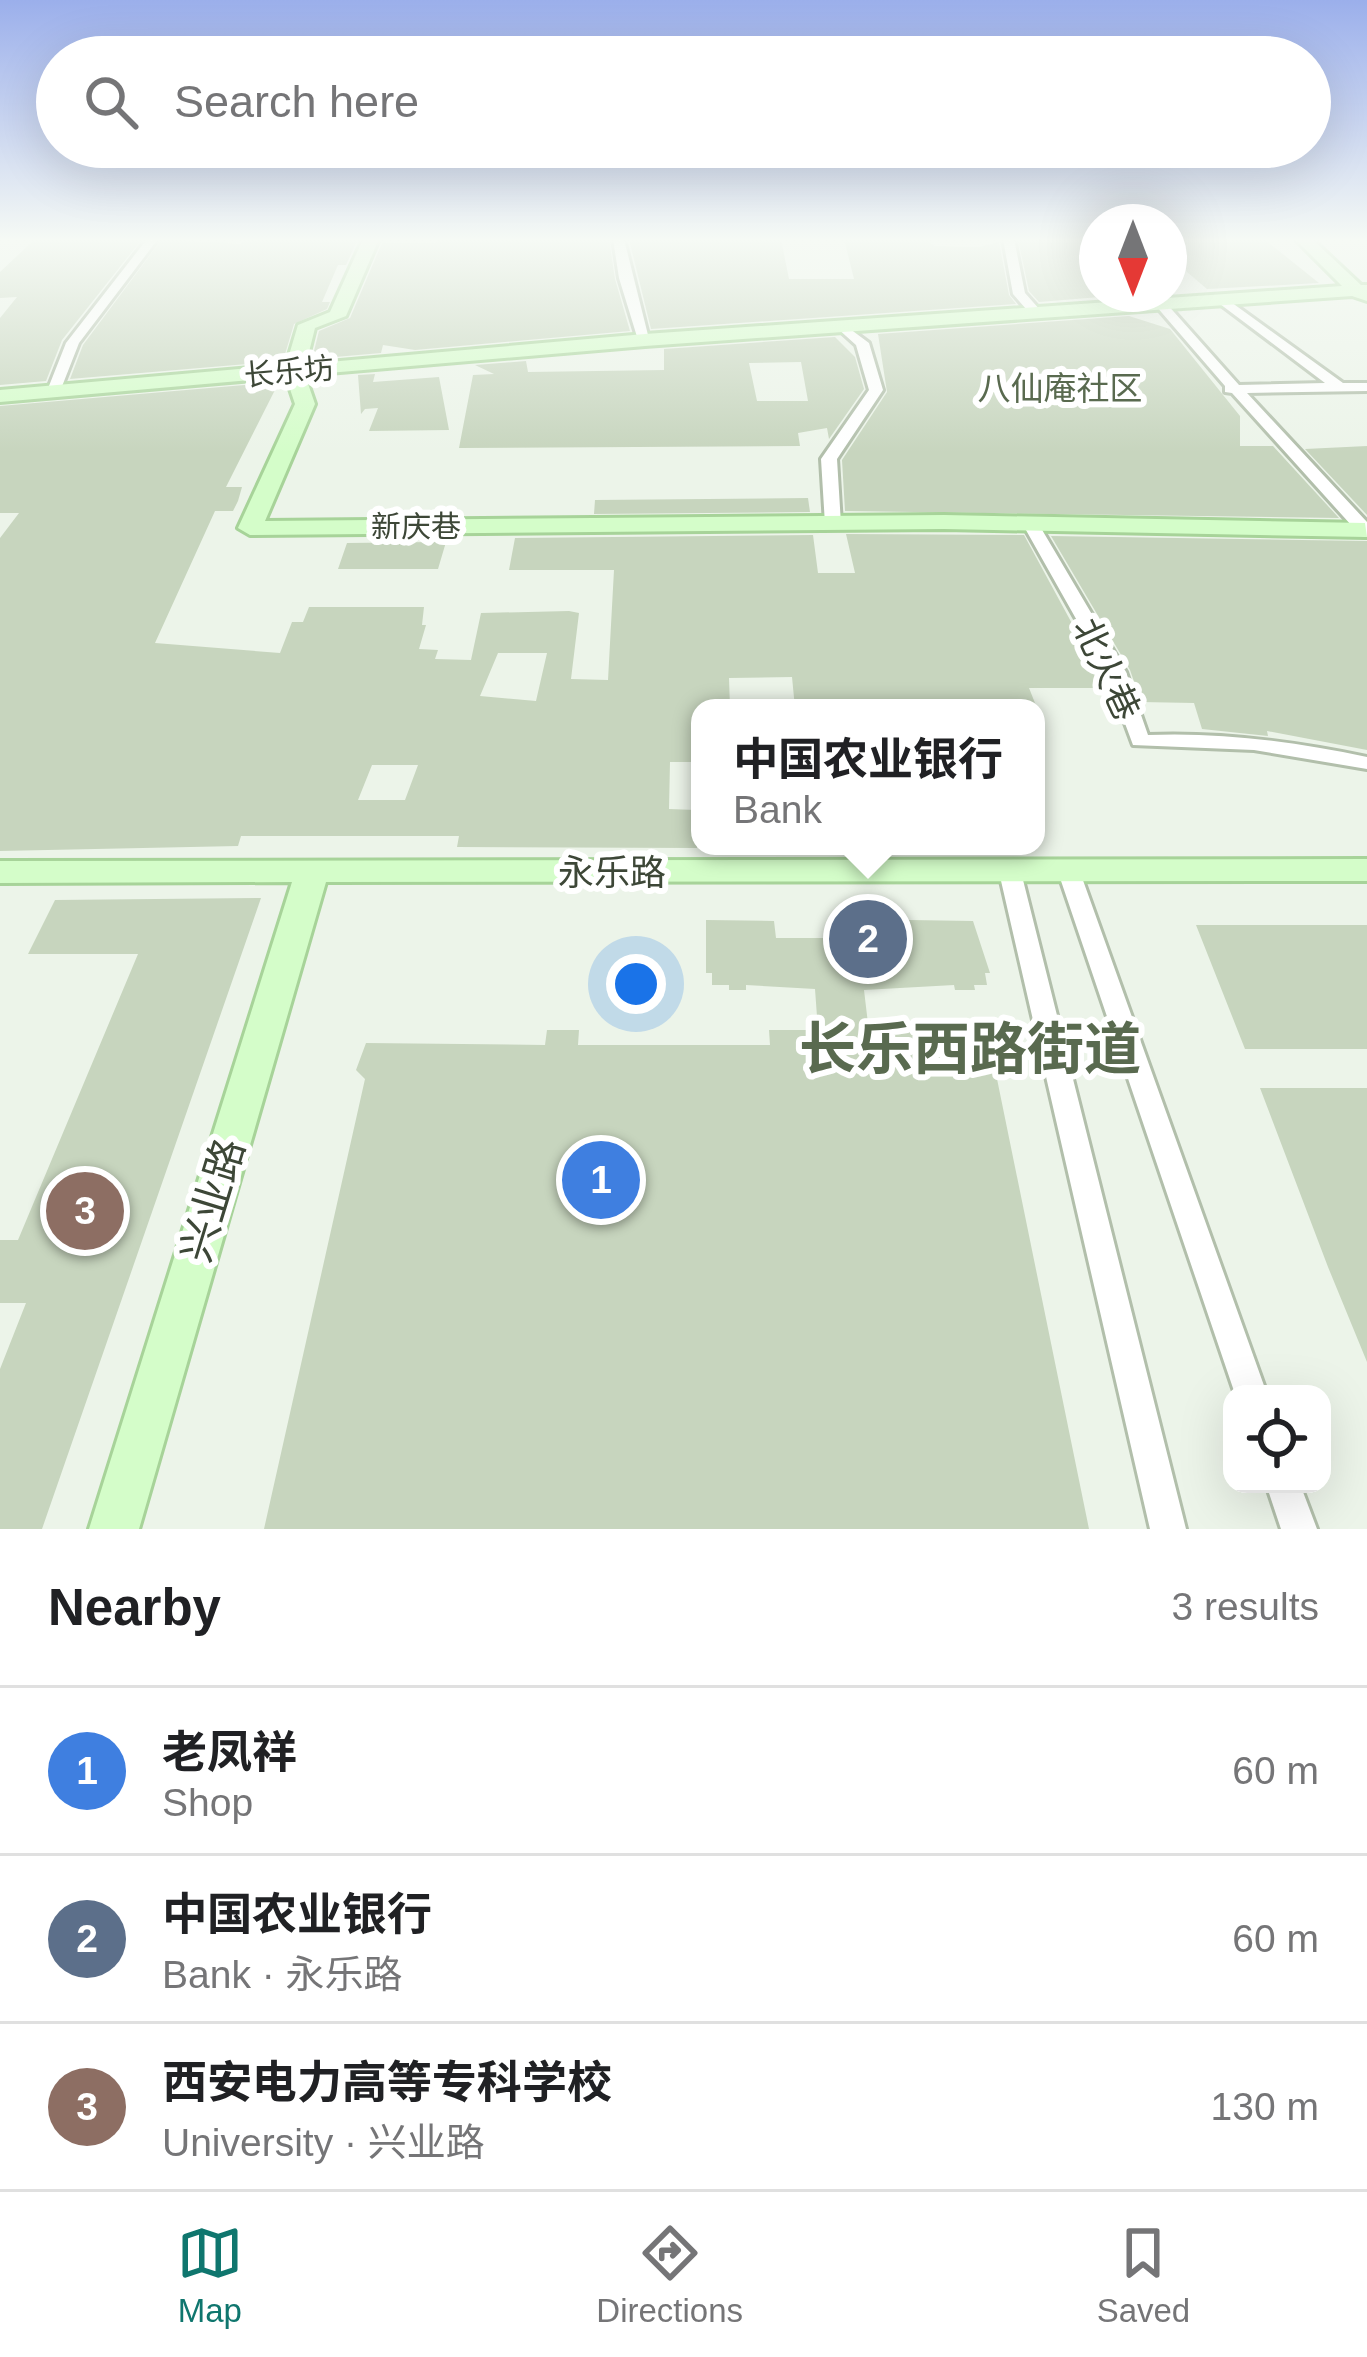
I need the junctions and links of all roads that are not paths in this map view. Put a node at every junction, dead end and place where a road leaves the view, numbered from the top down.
1 (98, 310) edge
2 (339, 310) edge
3 (637, 310) edge
4 (1034, 310) edge
5 (1237, 310) edge
6 (1079, 311) edge
7 (1167, 312) edge
8 (1037, 314) junction
9 (842, 327) junction
10 (645, 340) junction
11 (294, 371) junction
12 (1339, 387) junction
13 (1367, 387) edge
14 (1230, 389) junction
15 (54, 391) junction
16 (0, 396) edge
17 (1030, 523) junction
18 (832, 524) junction
19 (1366, 531) edge
20 (1367, 763) edge
21 (1367, 870) edge
22 (0, 872) edge
23 (312, 872) junction
24 (1010, 872) junction
25 (1069, 872) junction
26 (1248, 1385) edge
27 (1286, 1493) edge
28 (114, 1529) edge
29 (1168, 1529) edge
30 (1298, 1529) edge

1 - 15 street
2 - 11 street, 新庆巷
3 - 10 street
4 - 8 street
5 - 12 street
6 - 8 street, 长乐坊
7 - 14 street
8 - 9 street, 长乐坊
9 - 10 street, 长乐坊
9 - 18 street
10 - 11 street, 长乐坊
11 - 15 street, 长乐坊
11 - 18 street, 新庆巷
12 - 13 street
12 - 14 street
14 - 19 street
15 - 16 street, 长乐坊
17 - 18 street
17 - 19 street
17 - 20 street, 北火巷
21 - 25 street, 永乐路
22 - 23 street, 永乐路
23 - 24 street, 永乐路
23 - 28 street, 兴业路
24 - 25 street, 永乐路
24 - 29 street
25 - 26 street
27 - 30 street

